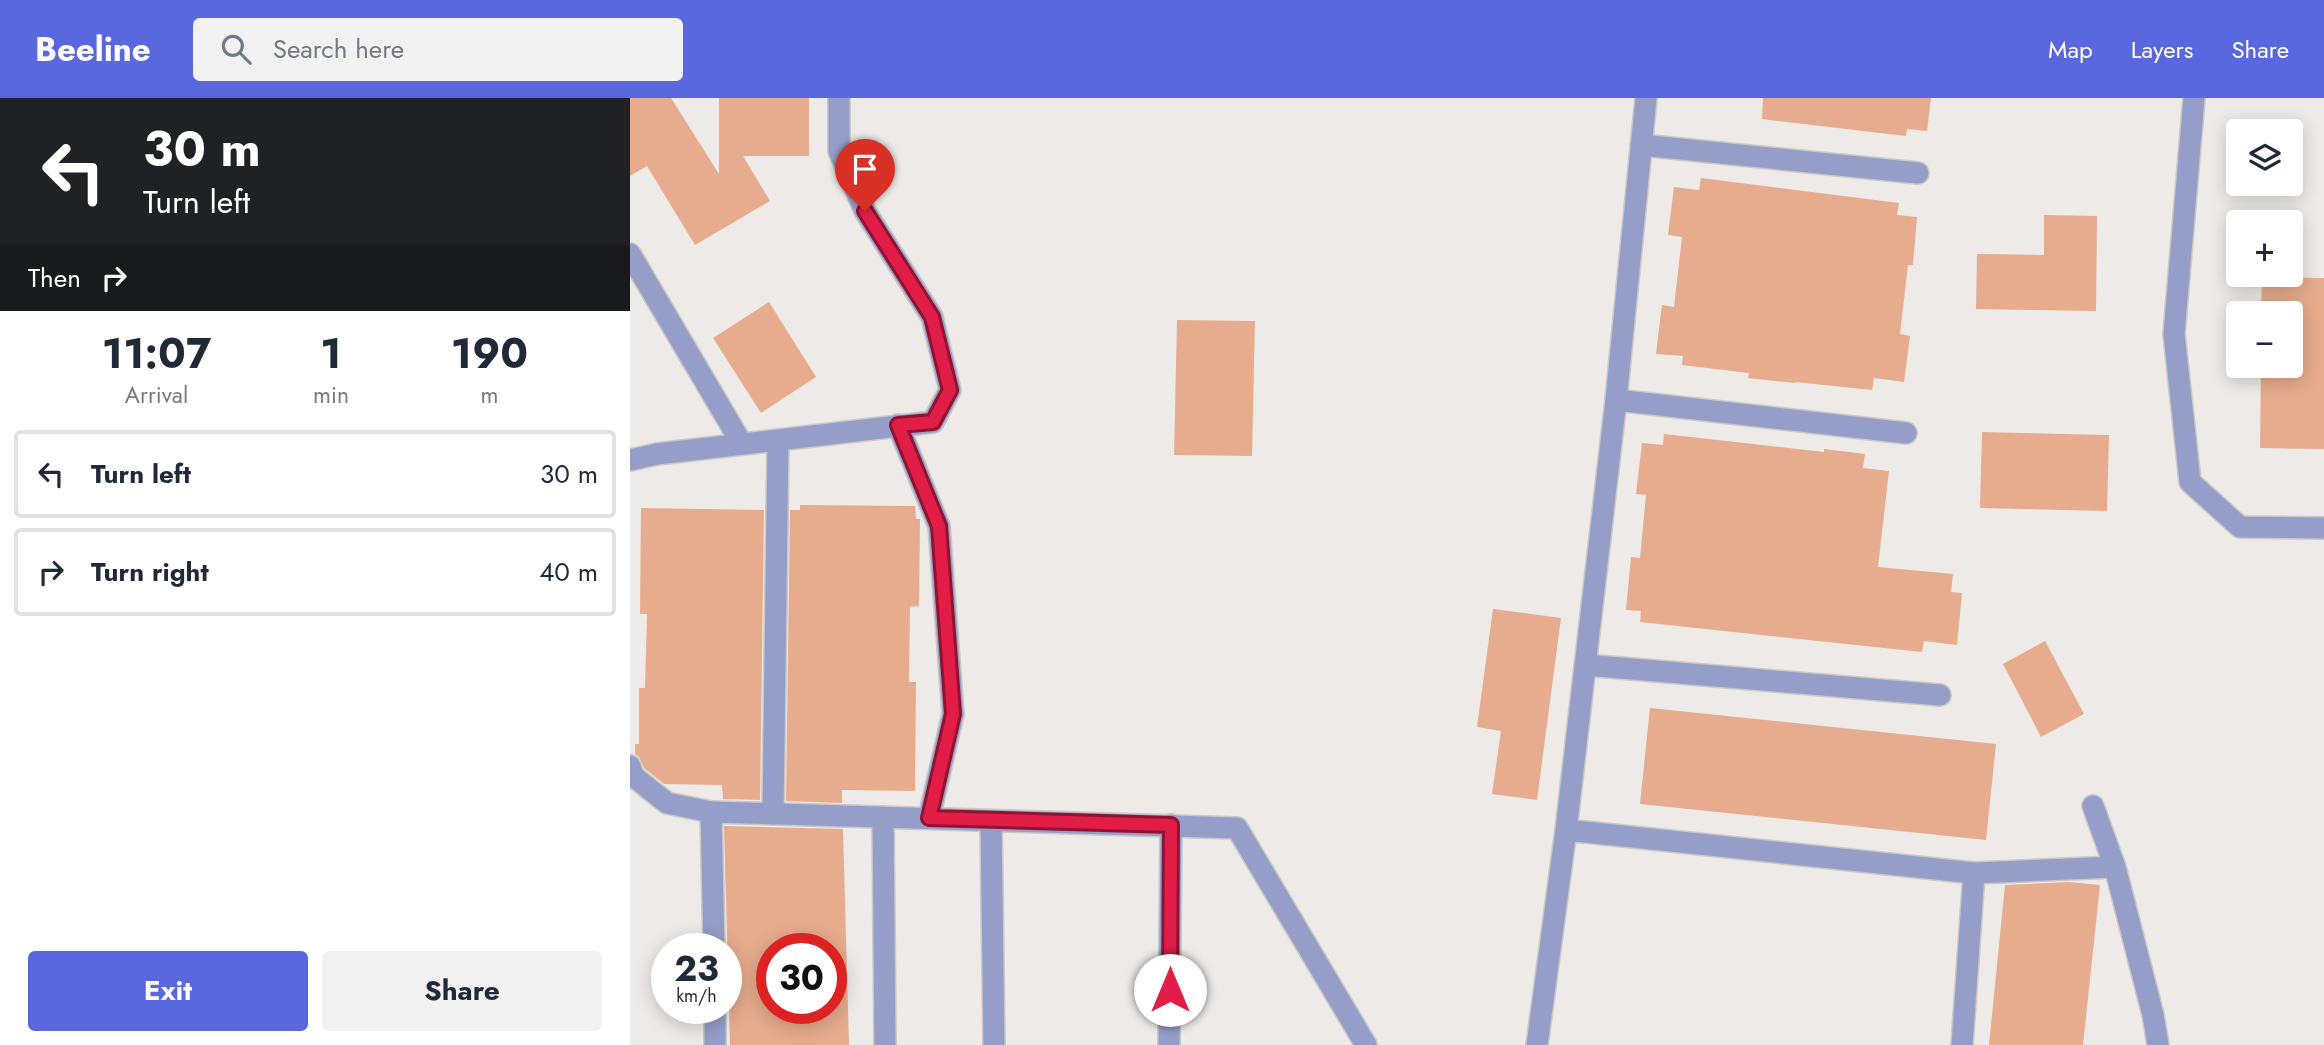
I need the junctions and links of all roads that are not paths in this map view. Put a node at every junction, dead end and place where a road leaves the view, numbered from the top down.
1 (839, 98) edge
2 (1646, 98) edge
3 (2194, 98) edge
4 (1641, 145) junction
5 (1918, 173) dead end
6 (630, 254) edge
7 (1616, 400) junction
8 (898, 425) junction
9 (1906, 433) dead end
10 (778, 440) junction
11 (741, 444) junction
12 (630, 460) edge
13 (2324, 527) edge
14 (1585, 665) junction
15 (1940, 695) dead end
16 (630, 766) edge
17 (2093, 806) dead end
18 (711, 812) junction
19 (774, 814) junction
20 (883, 817) junction
21 (929, 818) junction
22 (991, 821) junction
23 (1171, 825) junction
24 (1566, 830) junction
25 (2115, 867) junction
26 (1974, 873) junction
27 (714, 933) edge
28 (715, 1024) edge
29 (715, 1045) edge
30 (885, 1045) edge
31 (994, 1045) edge
32 (1169, 1045) edge
33 (1366, 1045) edge
34 (1537, 1045) edge
35 (1962, 1045) edge
36 (2158, 1045) edge

1 - 8 street
2 - 4 street
3 - 13 street
4 - 5 street
4 - 7 street
6 - 11 street
7 - 9 street
7 - 14 street
8 - 10 street
8 - 21 street
10 - 11 street
10 - 19 street
11 - 12 street
14 - 15 street
14 - 24 street
16 - 18 street
17 - 25 street
18 - 19 street
18 - 27 street
19 - 20 street
20 - 21 street
20 - 30 street
21 - 22 street
22 - 23 street
22 - 31 street
23 - 32 street
23 - 33 street
24 - 26 street
24 - 34 street
25 - 26 street
25 - 36 street
26 - 35 street
28 - 29 street

